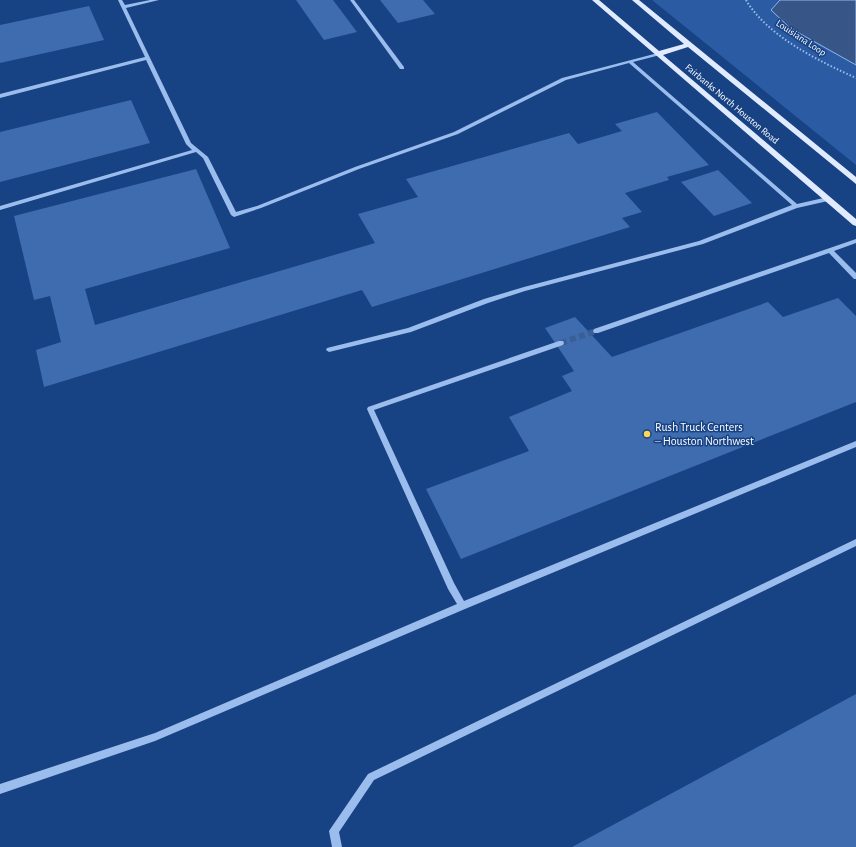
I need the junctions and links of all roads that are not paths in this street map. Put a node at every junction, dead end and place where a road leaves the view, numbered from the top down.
1 (120, 0) edge
2 (157, 0) edge
3 (352, 0) edge
4 (595, 0) edge
5 (635, 0) edge
6 (124, 7) junction
7 (688, 45) junction
8 (658, 54) junction
9 (148, 58) junction
10 (629, 61) junction
11 (402, 68) dead end
12 (0, 96) edge
13 (197, 150) junction
14 (856, 181) edge
15 (828, 199) junction
16 (796, 206) junction
17 (0, 208) edge
18 (856, 223) edge
19 (856, 241) edge
20 (830, 250) junction
21 (856, 277) edge
22 (596, 331) tunnel mouth
23 (561, 343) tunnel mouth
24 (329, 350) dead end
25 (856, 444) edge
26 (856, 542) edge
27 (462, 606) junction
28 (0, 789) edge
29 (337, 847) edge

1 - 6 lane
2 - 6 lane
3 - 11 lane
4 - 8 main road, Fairbanks North Houston Road
5 - 7 main road, Fairbanks North Houston Road
6 - 9 lane
7 - 8 main road
7 - 14 main road, Fairbanks North Houston Road
8 - 10 lane
8 - 15 main road, Fairbanks North Houston Road
9 - 12 lane
9 - 13 lane
10 - 13 lane
10 - 16 lane
13 - 17 lane
15 - 16 lane
15 - 18 main road, Fairbanks North Houston Road
16 - 24 lane
19 - 20 lane
20 - 21 lane
20 - 22 lane
23 - 27 lane
25 - 27 lane
26 - 29 lane
27 - 28 lane

